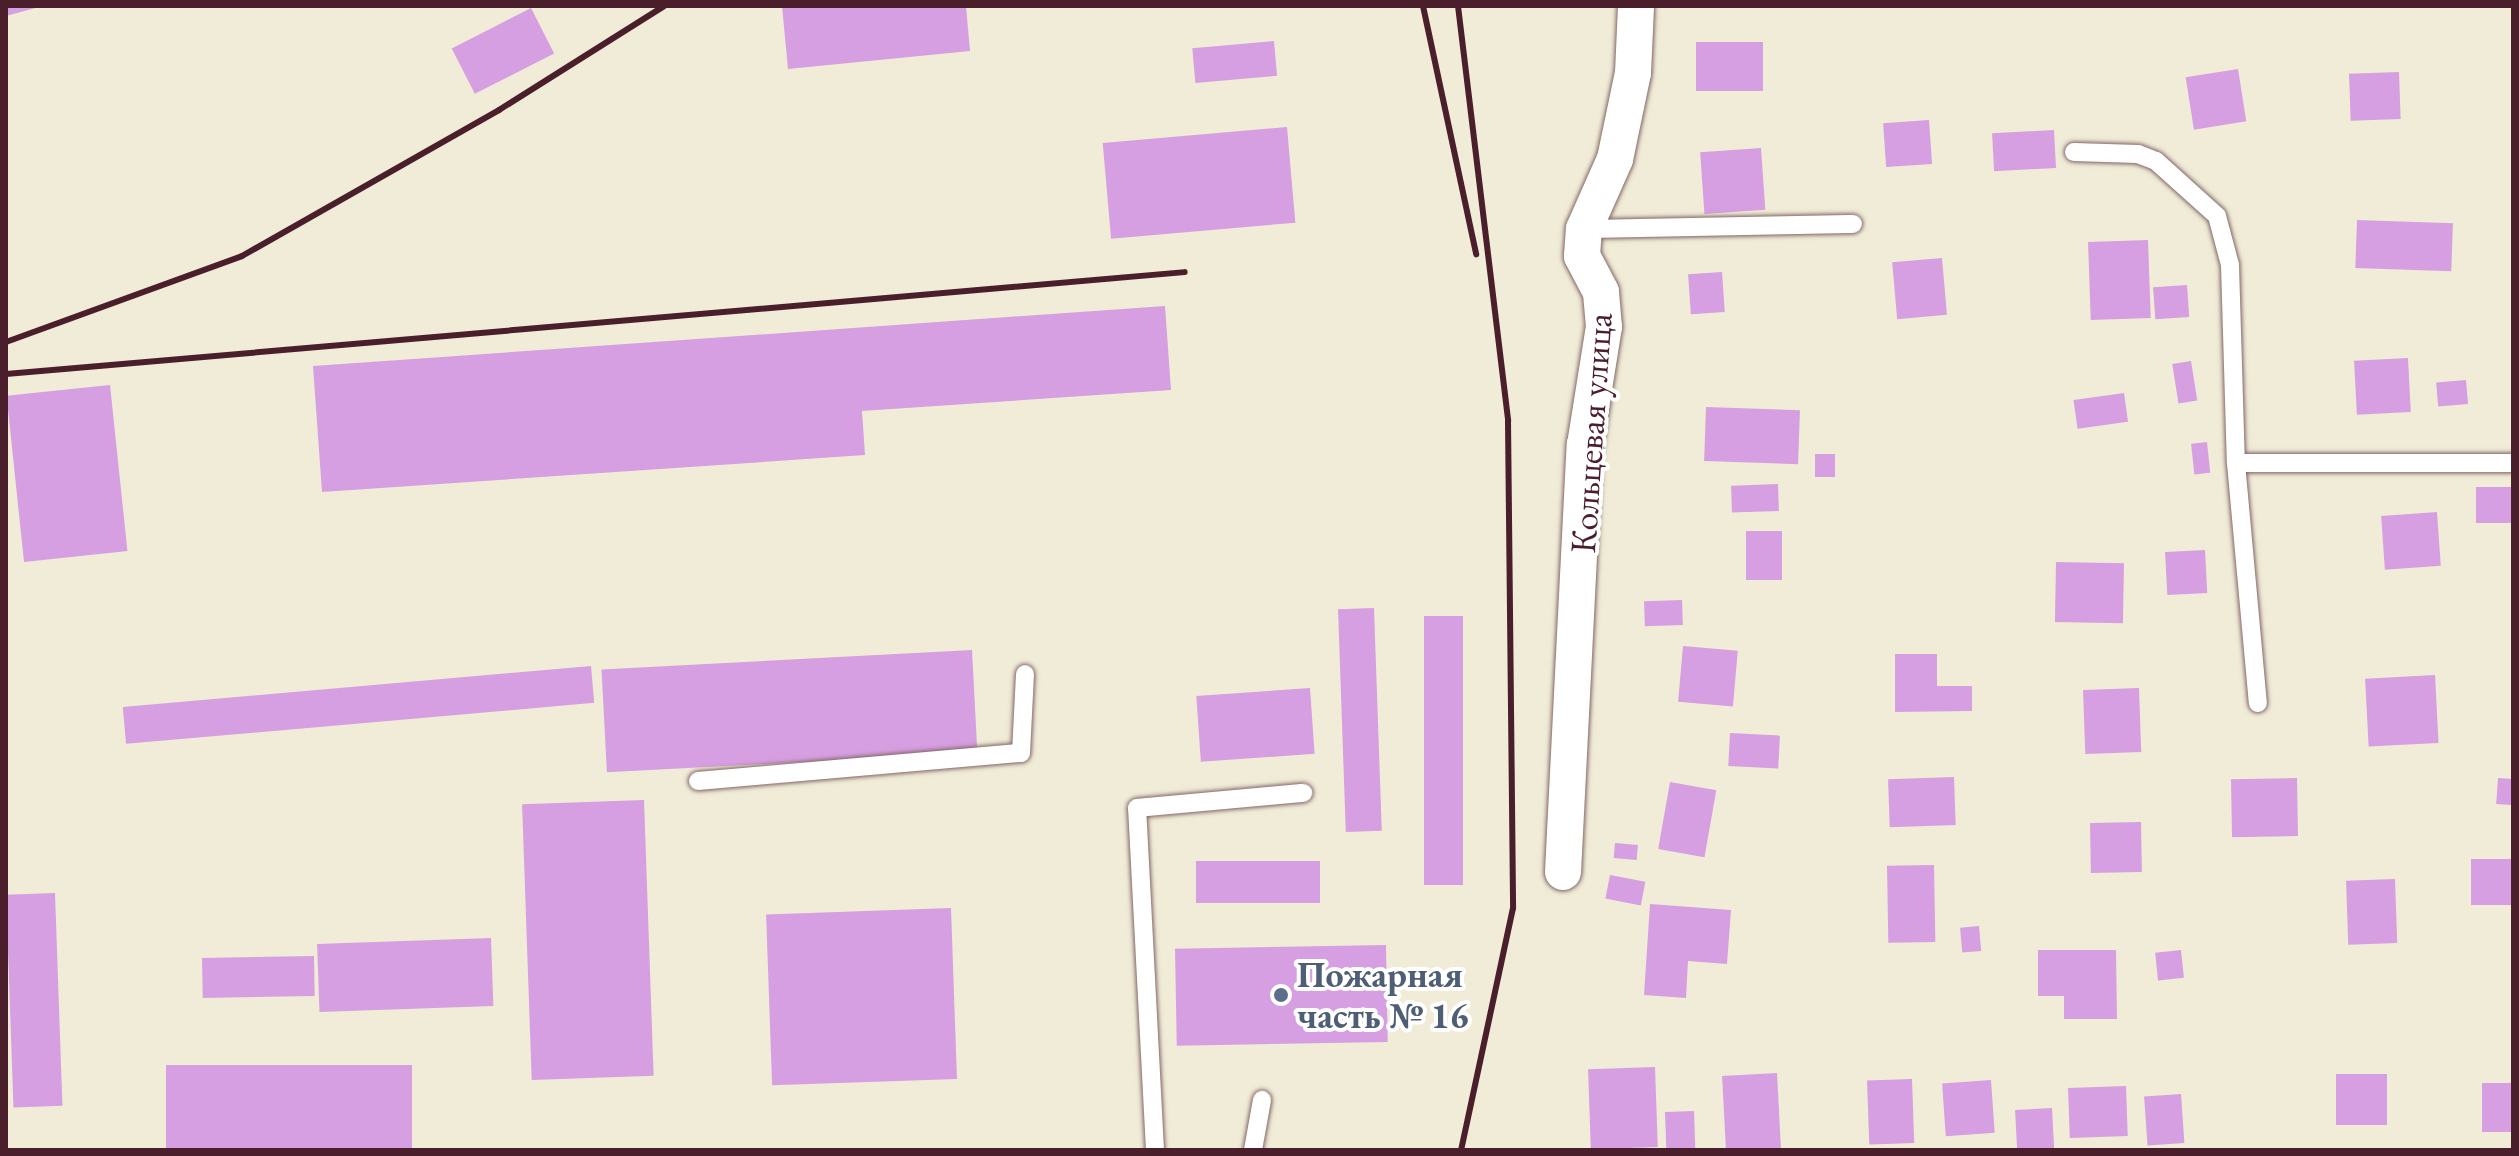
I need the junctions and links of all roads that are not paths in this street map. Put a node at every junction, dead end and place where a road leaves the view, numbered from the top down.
1 (1636, 6) edge
2 (2074, 152) dead end
3 (1853, 224) dead end
4 (1584, 229) junction
5 (2236, 463) junction
6 (2513, 463) edge
7 (1025, 674) dead end
8 (2258, 703) dead end
9 (698, 781) dead end
10 (1303, 793) dead end
11 (1563, 872) dead end
12 (1262, 1100) dead end
13 (1155, 1150) edge
14 (1253, 1150) edge

1 - 4 street, Кольцевая улица
2 - 5 lane
3 - 4 lane
4 - 11 street, Кольцевая улица
5 - 6 lane
5 - 8 lane
7 - 9 lane
10 - 13 lane
12 - 14 lane

